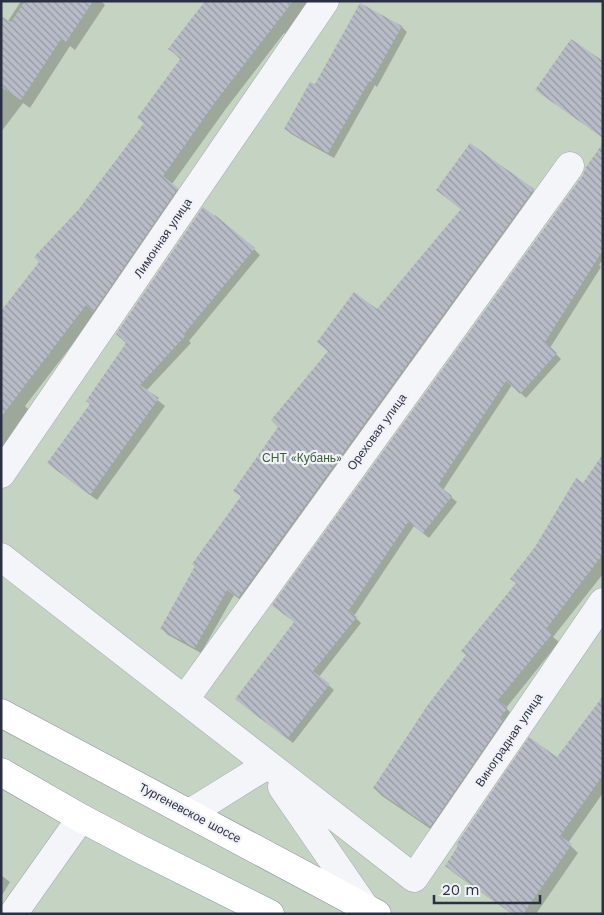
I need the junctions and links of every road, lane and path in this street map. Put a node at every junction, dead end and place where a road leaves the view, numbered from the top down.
1 (325, 1) edge
2 (570, 166) dead end
3 (1, 474) edge
4 (1, 558) edge
5 (603, 602) edge
6 (185, 699) junction
7 (1, 713) edge
8 (267, 765) junction
9 (1, 772) edge
10 (190, 813) junction
11 (81, 818) junction
12 (370, 910) edge
13 (13, 914) edge
14 (270, 914) edge

1 - 3 street, Лимонная улица
2 - 6 street, Ореховая улица
4 - 6 street
5 - 8 street, Виноградная улица
6 - 8 street
7 - 10 highway, Тургеневское шоссе
8 - 10 street
8 - 12 street
9 - 11 highway
10 - 12 highway, Тургеневское шоссе
11 - 13 street
11 - 14 highway

